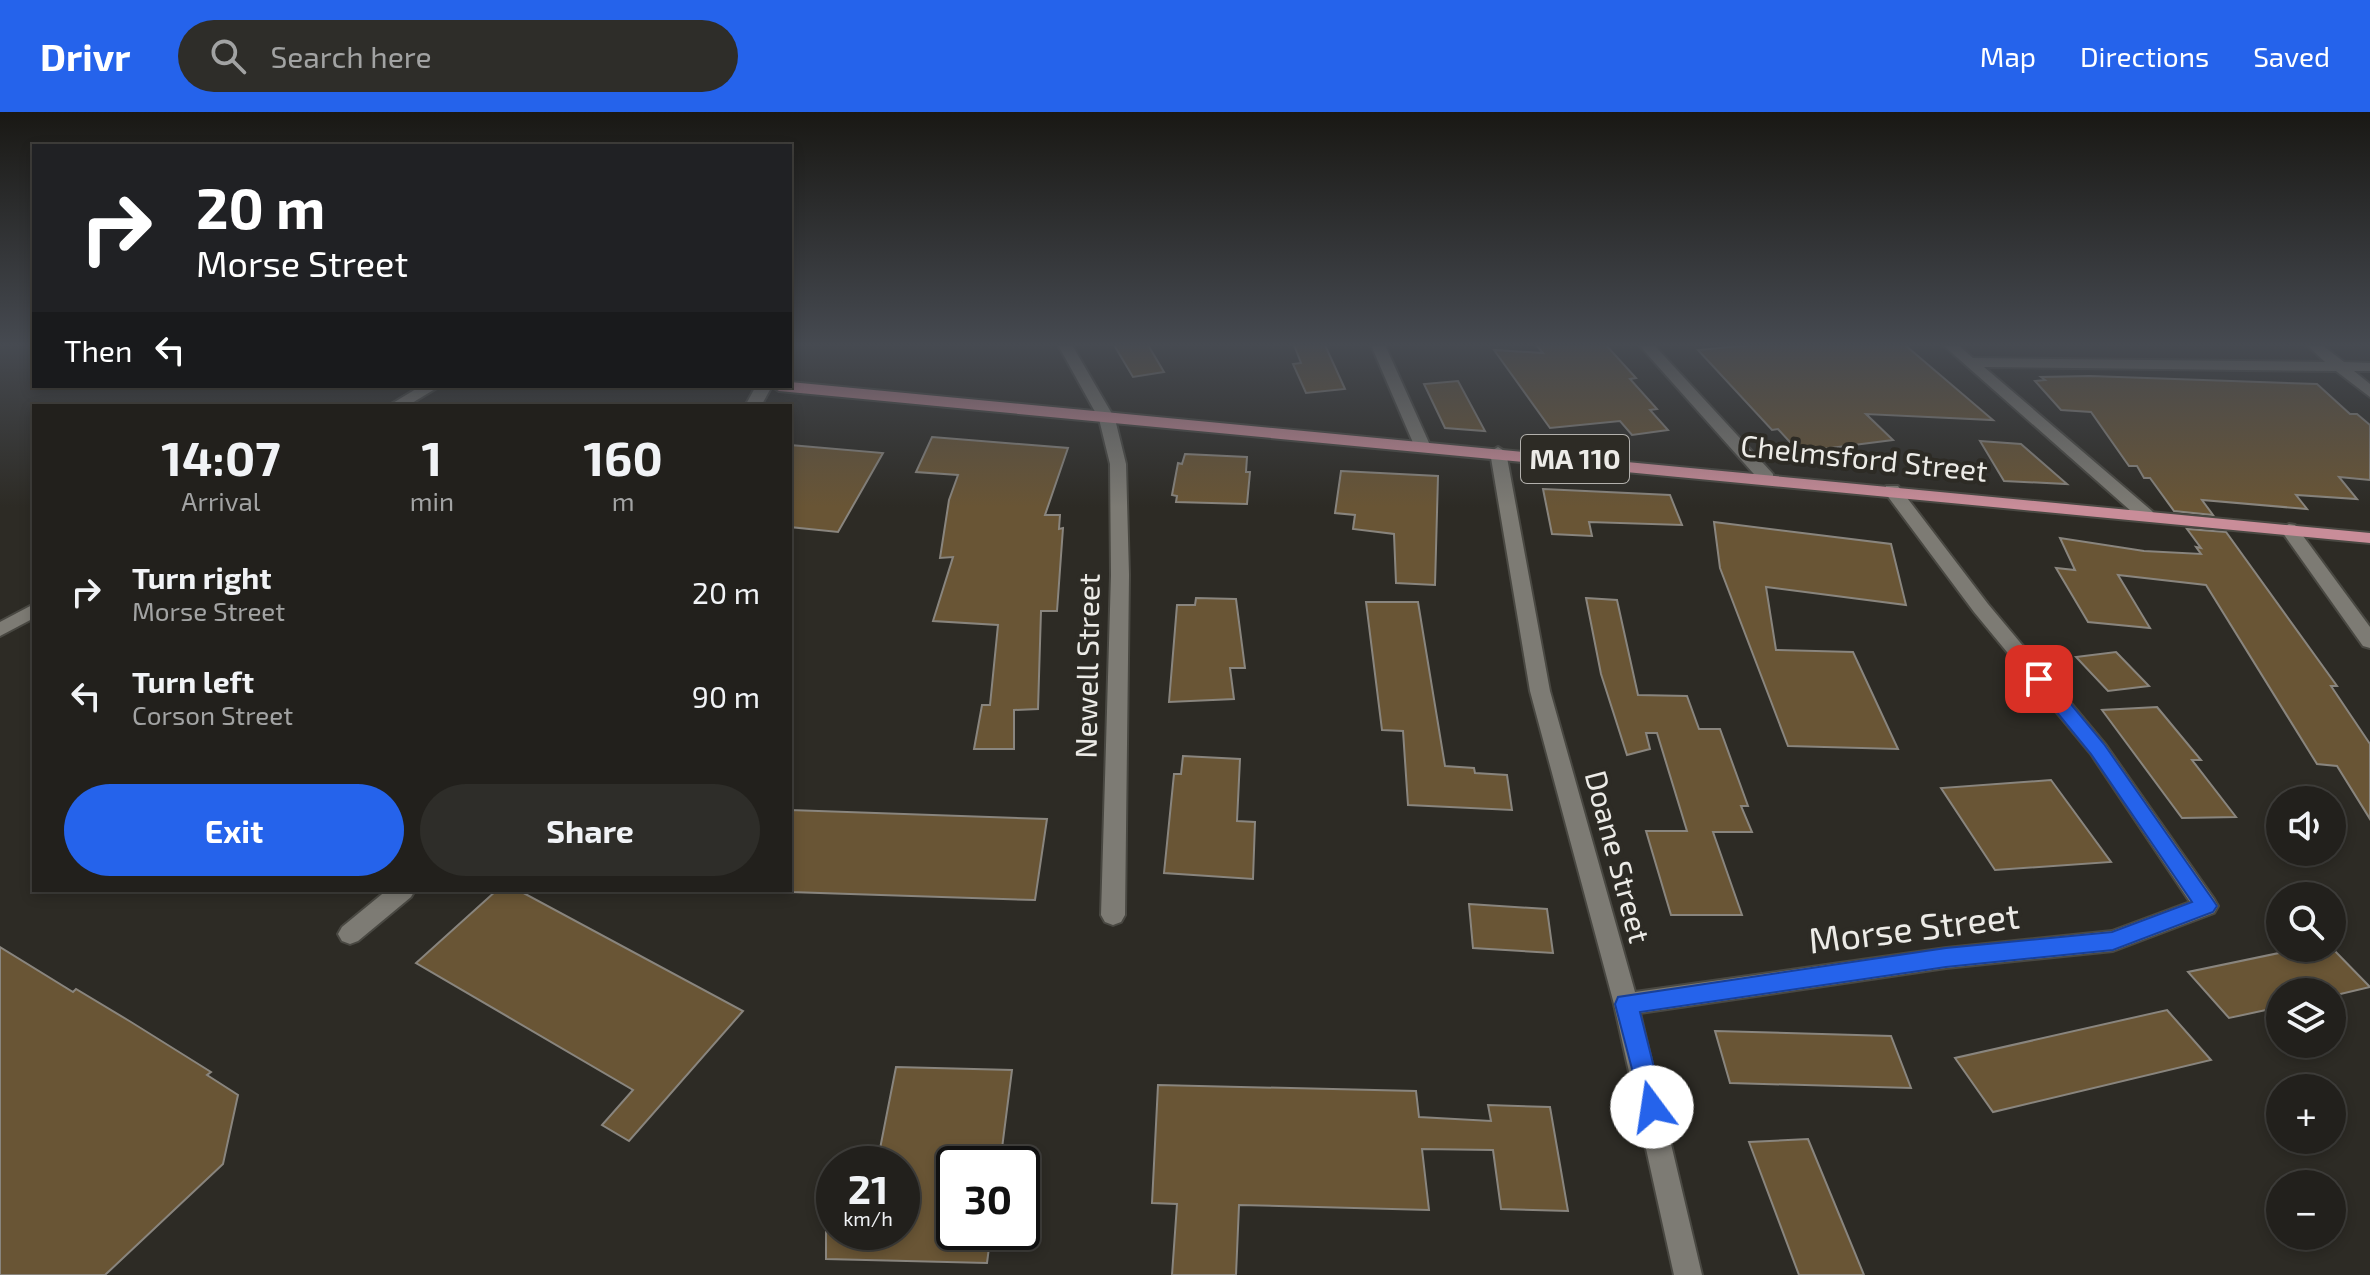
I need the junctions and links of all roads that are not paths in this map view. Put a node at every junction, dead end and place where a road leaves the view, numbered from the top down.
1 (911, 399) edge
2 (1096, 399) edge
3 (1402, 399) edge
4 (1695, 399) edge
5 (2013, 399) edge
6 (1107, 419) junction
7 (1422, 445) junction
8 (1498, 452) junction
9 (1767, 478) junction
10 (1892, 490) junction
11 (2146, 515) junction
12 (2289, 529) junction
13 (2370, 538) edge
14 (32, 611) edge
15 (0, 630) edge
16 (2370, 641) edge
17 (401, 892) edge
18 (1113, 915) dead end
19 (350, 934) dead end
20 (1626, 1004) junction
21 (1688, 1275) edge

1 - 6 main road, Chelmsford Street / MA 110
2 - 6 street, Newell Street
3 - 7 street
4 - 9 street
5 - 11 street
6 - 7 main road, Chelmsford Street / MA 110
6 - 18 street, Newell Street
7 - 8 main road, Chelmsford Street / MA 110
8 - 9 main road, Chelmsford Street / MA 110
8 - 20 street, Doane Street
9 - 10 main road, Chelmsford Street / MA 110
10 - 11 main road, Chelmsford Street / MA 110
10 - 20 street, Morse Street
11 - 12 main road, Chelmsford Street / MA 110
12 - 13 main road, Chelmsford Street / MA 110
12 - 16 street
14 - 15 street
17 - 19 street
20 - 21 street, Doane Street

